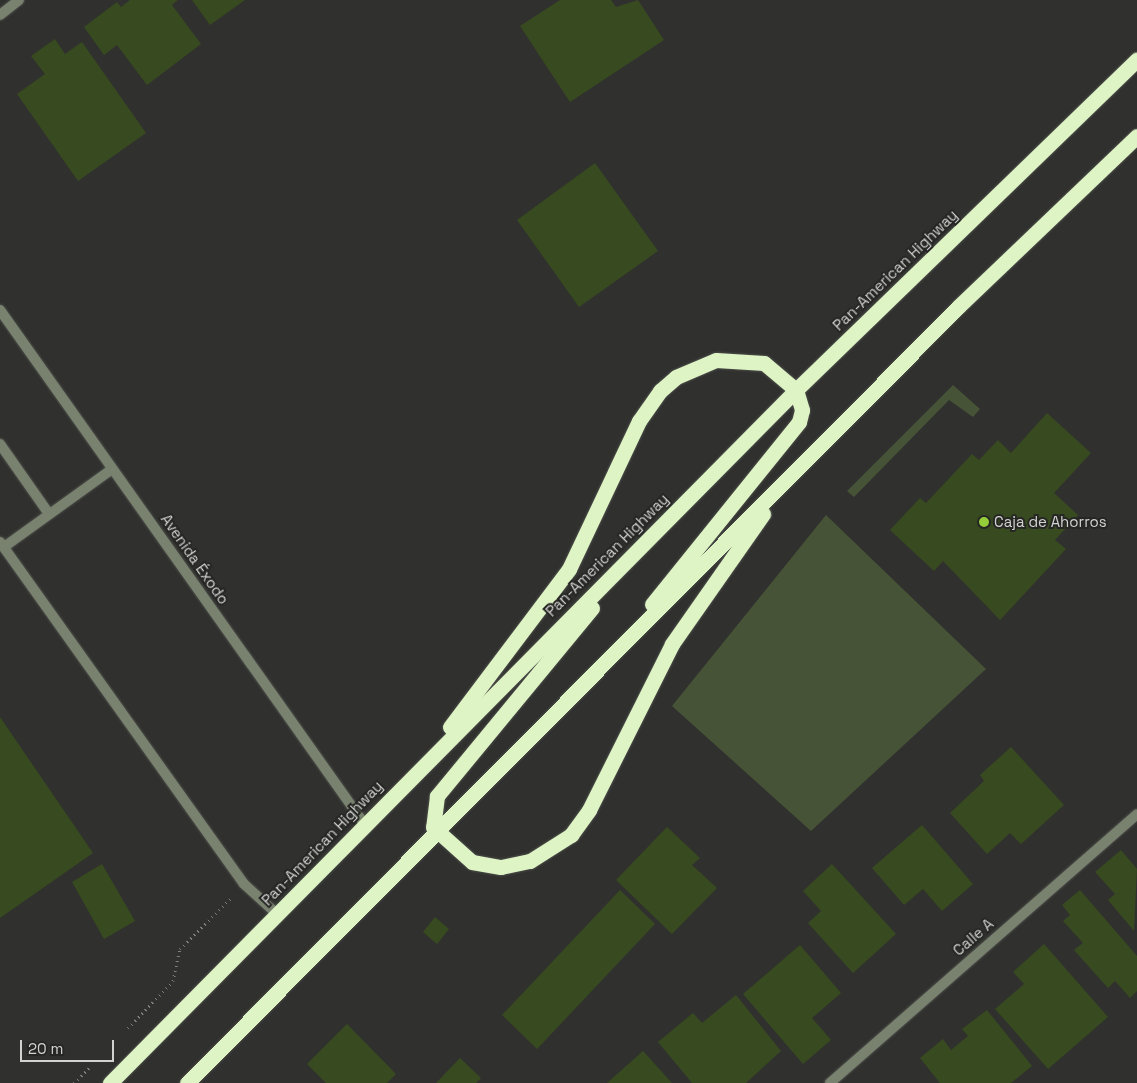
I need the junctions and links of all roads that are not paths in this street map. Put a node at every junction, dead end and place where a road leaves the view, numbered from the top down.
1 (19, 0) edge
2 (0, 15) edge
3 (1137, 60) edge
4 (1137, 136) edge
5 (0, 310) edge
6 (796, 390) junction
7 (0, 444) edge
8 (112, 469) junction
9 (787, 480) junction
10 (49, 514) junction
11 (651, 537) junction
12 (2, 544) edge
13 (597, 671) junction
14 (416, 772) junction
15 (1137, 814) edge
16 (365, 825) junction
17 (437, 834) junction
18 (277, 914) junction
19 (110, 1083) edge
20 (187, 1083) edge
21 (830, 1083) edge

1 - 2 street
3 - 6 highway, Pan-American Highway
4 - 9 highway
5 - 8 street, Avenida Éxodo
6 - 11 highway, Pan-American Highway
6 - 13 highway
6 - 14 highway
7 - 10 street
8 - 10 street
8 - 16 street, Avenida Éxodo
9 - 13 highway
9 - 17 highway
10 - 12 street
11 - 14 highway, Pan-American Highway
11 - 17 highway
12 - 18 street
13 - 17 highway
14 - 16 highway, Pan-American Highway
15 - 21 street, Calle A
16 - 18 highway, Pan-American Highway
17 - 20 highway
18 - 19 highway, Pan-American Highway

